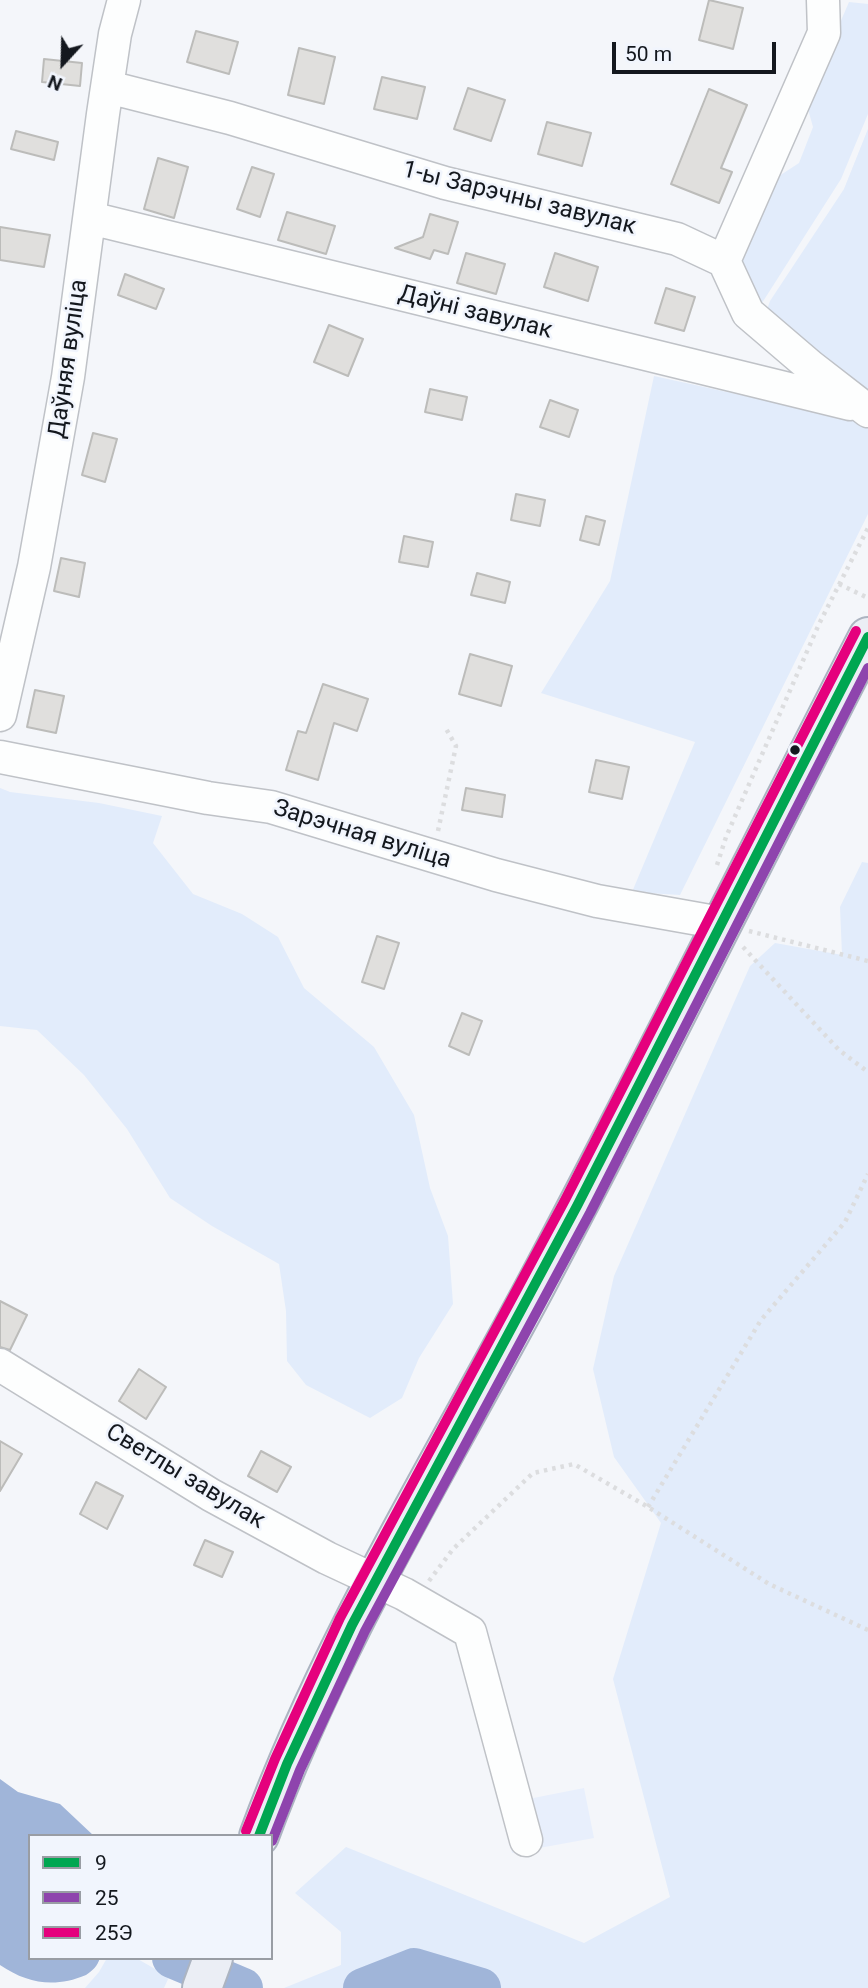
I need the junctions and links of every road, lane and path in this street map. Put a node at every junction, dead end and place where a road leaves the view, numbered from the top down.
1 (124, 0) edge
2 (823, 0) edge
3 (108, 87) junction
4 (90, 218) junction
5 (724, 261) junction
6 (865, 409) edge
7 (868, 528) edge
8 (839, 584) junction
9 (868, 597) edge
10 (868, 637) edge
11 (0, 715) edge
12 (444, 726) dead end
13 (0, 757) edge
14 (433, 856) junction
15 (714, 872) dead end
16 (721, 923) junction
17 (868, 961) edge
18 (868, 1072) edge
19 (868, 1174) edge
20 (0, 1365) edge
21 (648, 1507) junction
22 (364, 1576) junction
23 (868, 1630) edge
24 (259, 1834) edge
25 (526, 1840) dead end
26 (212, 1960) edge
27 (202, 1988) edge

1 - 3 street, Даўняя вуліца
2 - 5 street
3 - 4 street, Даўняя вуліца
3 - 5 street, 1-ы Зарэчны завулак
4 - 6 street, Даўні завулак
4 - 11 street, Даўняя вуліца
5 - 6 street
7 - 8 path
8 - 9 path
8 - 15 path
10 - 16 main road
12 - 14 path
13 - 14 street, Зарэчная вуліца
14 - 16 street, Зарэчная вуліца
16 - 17 path
16 - 18 path
16 - 22 main road
19 - 21 path
20 - 22 street, Светлы завулак
21 - 22 path
21 - 23 path
22 - 24 main road
22 - 25 street, Светлы завулак
26 - 27 main road

